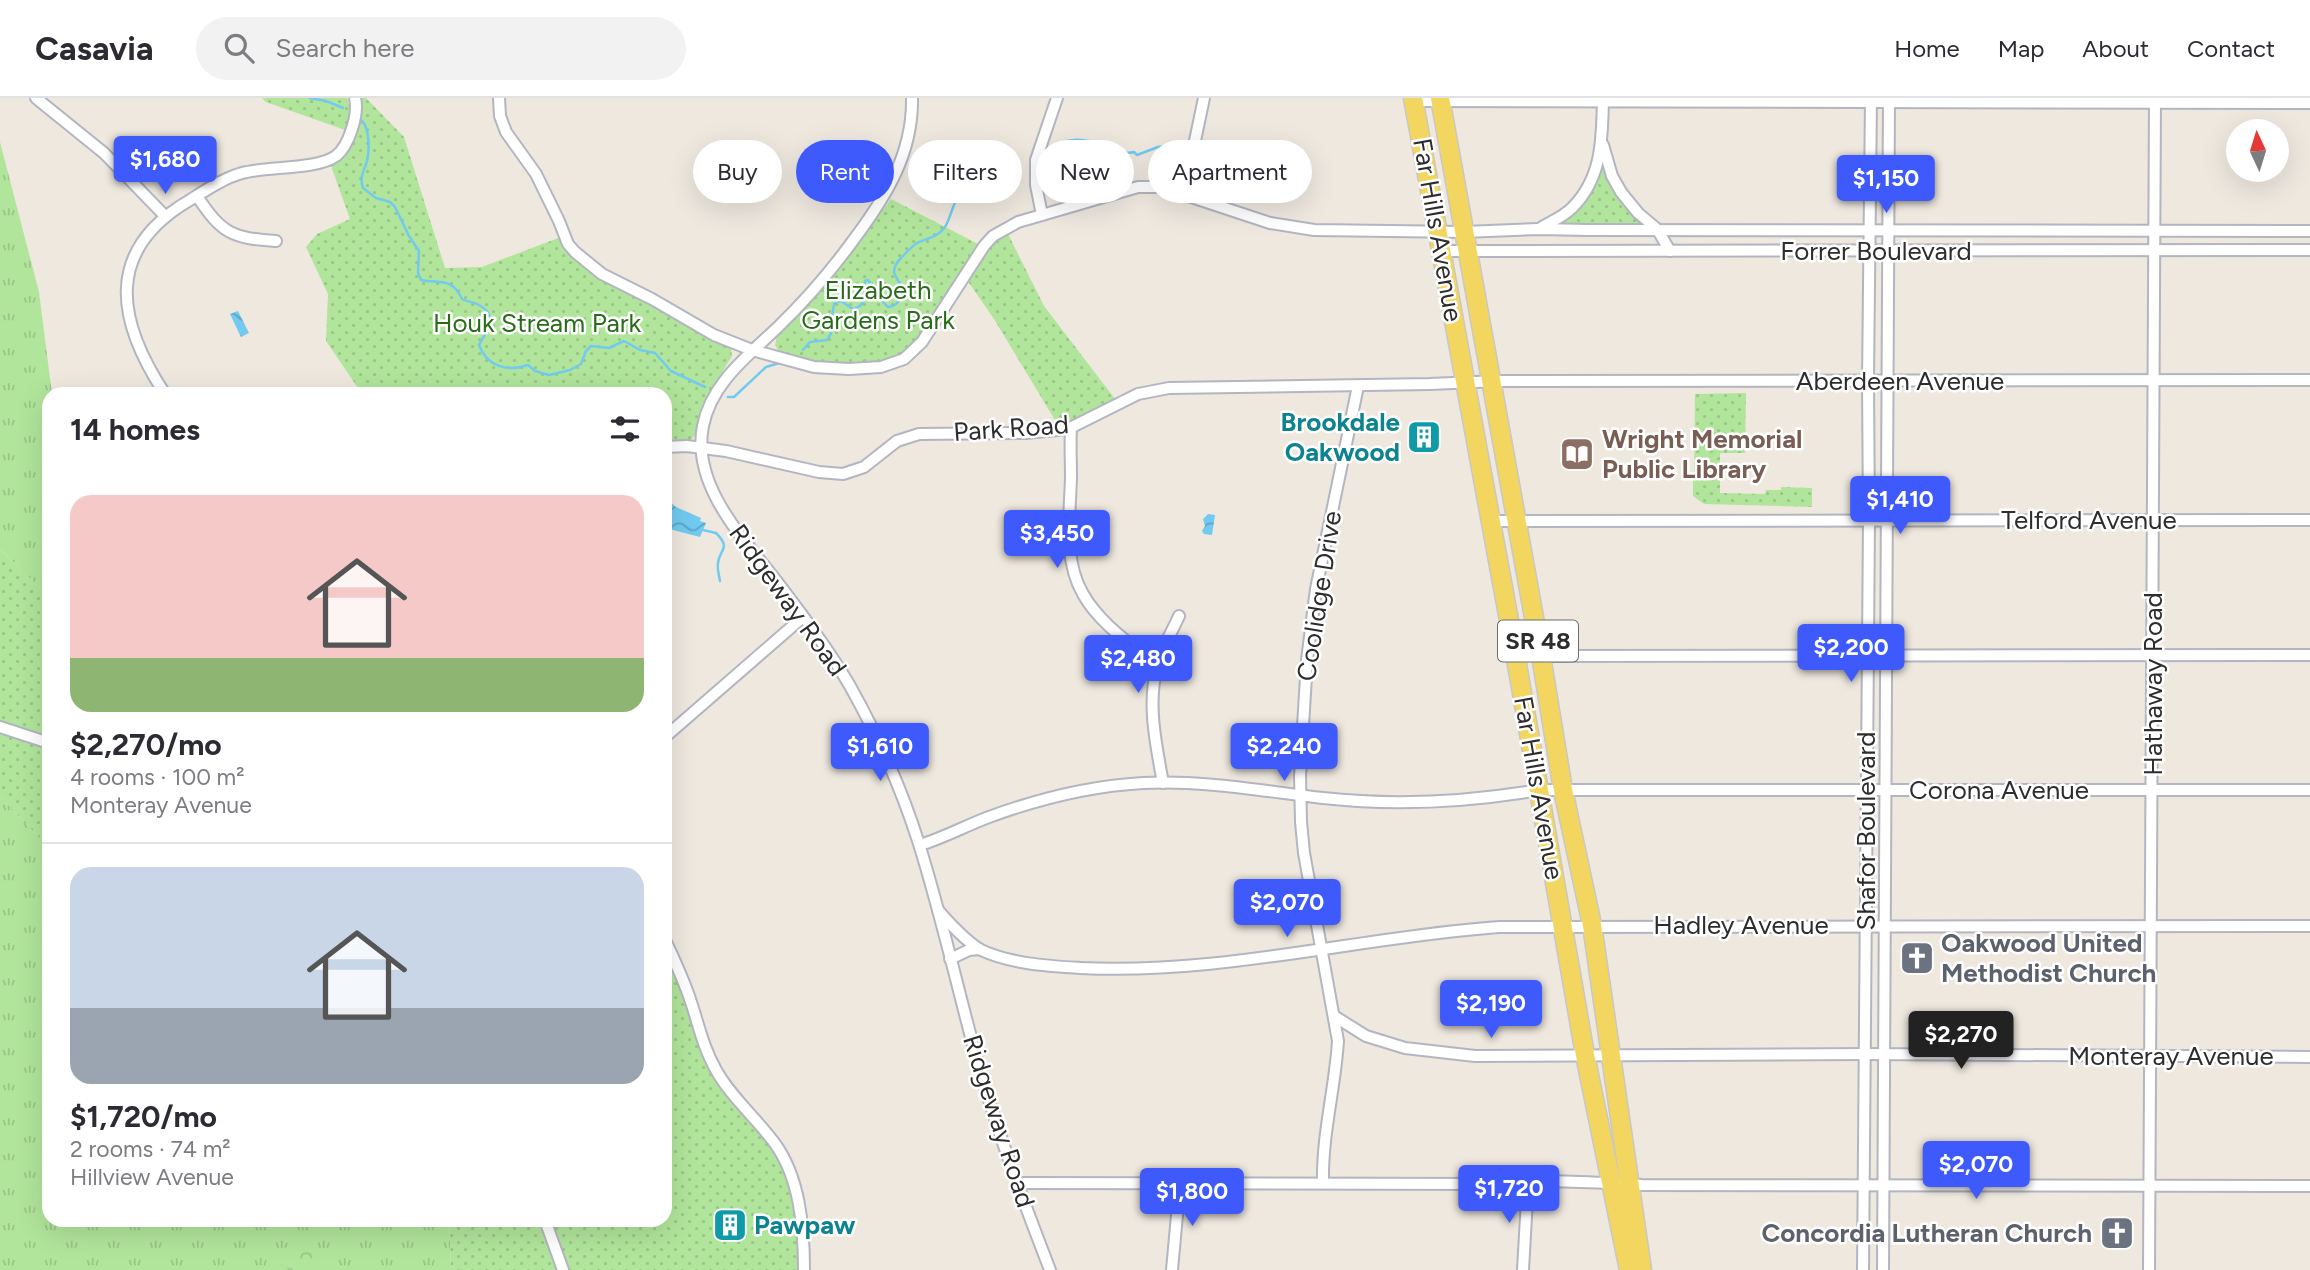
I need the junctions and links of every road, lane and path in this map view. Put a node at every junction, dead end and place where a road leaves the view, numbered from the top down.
1 (36, 98) edge
2 (355, 98) edge
3 (499, 98) edge
4 (912, 98) edge
5 (1058, 98) edge
6 (1204, 98) edge
7 (1414, 99) edge
8 (1440, 100) edge
9 (1603, 100) edge
10 (1871, 100) edge
11 (1889, 100) edge
12 (2155, 100) edge
13 (2310, 103) edge
14 (1602, 139) junction
15 (1195, 140) edge
16 (1148, 187) edge
17 (197, 195) junction
18 (1212, 203) edge
19 (1042, 215) junction
20 (165, 216) junction
21 (1539, 229) junction
22 (1657, 229) junction
23 (1438, 231) junction
24 (1871, 231) junction
25 (1888, 231) junction
26 (2310, 231) edge
27 (1464, 232) junction
28 (2155, 232) junction
29 (276, 241) dead end
30 (2155, 250) junction
31 (2310, 250) edge
32 (1442, 251) junction
33 (1467, 251) junction
34 (1670, 251) junction
35 (1870, 251) junction
36 (1888, 251) junction
37 (751, 350) junction
38 (2310, 380) edge
39 (1490, 381) junction
40 (1868, 381) junction
41 (1886, 381) junction
42 (2154, 381) junction
43 (1465, 382) junction
44 (1358, 386) junction
45 (160, 387) edge
46 (1071, 428) junction
47 (672, 447) edge
48 (702, 448) junction
49 (1515, 520) junction
50 (1869, 520) junction
51 (1887, 520) junction
52 (2153, 520) junction
53 (2310, 520) edge
54 (1490, 521) junction
55 (1179, 616) dead end
56 (803, 617) junction
57 (1515, 653) junction
58 (1867, 655) junction
59 (1885, 655) junction
60 (2153, 655) junction
61 (2310, 655) edge
62 (1541, 656) junction
63 (1157, 666) junction
64 (0, 727) edge
65 (672, 731) edge
66 (42, 741) edge
67 (1163, 783) junction
68 (1539, 790) junction
69 (1563, 790) junction
70 (1867, 790) junction
71 (1884, 790) junction
72 (2310, 790) edge
73 (2152, 791) junction
74 (1300, 795) junction
75 (920, 845) junction
76 (938, 910) junction
77 (1591, 925) junction
78 (1884, 925) junction
79 (1563, 926) junction
80 (1866, 926) junction
81 (2151, 926) junction
82 (2310, 926) edge
83 (979, 949) junction
84 (1321, 950) junction
85 (672, 956) edge
86 (950, 959) junction
87 (1334, 1016) junction
88 (1366, 1037) junction
89 (1337, 1045) junction
90 (1866, 1054) junction
91 (1585, 1055) junction
92 (1612, 1055) junction
93 (1885, 1055) junction
94 (2150, 1057) junction
95 (2310, 1057) edge
96 (1528, 1181) junction
97 (1180, 1182) junction
98 (1323, 1182) junction
99 (1018, 1183) junction
100 (1612, 1183) junction
101 (1637, 1184) junction
102 (1864, 1185) junction
103 (1885, 1185) junction
104 (2150, 1185) junction
105 (2310, 1186) edge
106 (548, 1227) edge
107 (563, 1270) edge
108 (804, 1270) edge
109 (1050, 1270) edge
110 (1172, 1270) edge
111 (1523, 1270) edge
112 (1629, 1270) edge
113 (1642, 1270) edge
114 (1863, 1270) edge
115 (1883, 1270) edge
116 (2149, 1270) edge

1 - 20 street
2 - 17 street
3 - 37 street, Forrer Boulevard
4 - 37 street, Ridgeway Road
5 - 19 street
6 - 15 street
7 - 8 street
7 - 23 main road, Far Hills Avenue / SR 48
8 - 9 street
8 - 27 main road, Far Hills Avenue / SR 48
9 - 10 street
9 - 14 street
10 - 11 street
10 - 24 street, Shafor Boulevard
11 - 12 street
11 - 25 street, Shafor Boulevard
12 - 13 street
12 - 28 street, Hathaway Road
14 - 21 street
14 - 22 street
16 - 19 street, Forrer Boulevard
17 - 20 street
17 - 29 street
18 - 23 street, Forrer Boulevard
19 - 37 street, Forrer Boulevard
20 - 45 street
21 - 22 street, Forrer Boulevard
21 - 27 street, Forrer Boulevard
22 - 24 street, Forrer Boulevard
22 - 34 street
23 - 27 street, Forrer Boulevard
23 - 32 main road, Far Hills Avenue / SR 48
24 - 25 street, Forrer Boulevard
24 - 35 street, Shafor Boulevard
25 - 28 street, Forrer Boulevard
25 - 36 street, Shafor Boulevard
26 - 28 street, Forrer Boulevard
27 - 33 main road, Far Hills Avenue / SR 48
28 - 30 street, Hathaway Road
30 - 31 street, Forrer Boulevard
30 - 36 street, Forrer Boulevard
30 - 42 street, Hathaway Road
32 - 33 street, Forrer Boulevard
32 - 43 main road, Far Hills Avenue / SR 48
33 - 34 street, Forrer Boulevard
33 - 39 main road, Far Hills Avenue / SR 48
34 - 35 street, Forrer Boulevard
35 - 36 street, Forrer Boulevard
35 - 40 street, Shafor Boulevard
36 - 41 street, Shafor Boulevard
37 - 48 street, Ridgeway Road
38 - 42 street, Aberdeen Avenue
39 - 40 street, Aberdeen Avenue
39 - 43 street, Park Road
39 - 49 main road, Far Hills Avenue / SR 48
40 - 41 street, Aberdeen Avenue
40 - 50 street, Shafor Boulevard
41 - 42 street, Aberdeen Avenue
41 - 51 street, Shafor Boulevard
42 - 52 street, Hathaway Road
43 - 44 street, Park Road
43 - 54 main road, Far Hills Avenue / SR 48
44 - 46 street, Park Road
44 - 74 street, Coolidge Drive
46 - 48 street, Park Road
46 - 63 street
47 - 48 street, Park Road
48 - 56 street, Ridgeway Road
49 - 50 street, Telford Avenue
49 - 54 street, Telford Avenue
49 - 62 main road, Far Hills Avenue / SR 48
50 - 51 street, Telford Avenue
50 - 58 street, Shafor Boulevard
51 - 52 street, Telford Avenue
51 - 59 street, Shafor Boulevard
52 - 53 street, Telford Avenue
52 - 60 street, Hathaway Road
54 - 57 main road, Far Hills Avenue / SR 48
55 - 63 street
56 - 65 street
56 - 75 street, Ridgeway Road
57 - 62 street
57 - 68 main road, Far Hills Avenue / SR 48
58 - 59 street
58 - 62 street
58 - 70 street, Shafor Boulevard
59 - 60 street
59 - 71 street, Shafor Boulevard
60 - 61 street
60 - 73 street, Hathaway Road
62 - 69 main road, Far Hills Avenue / SR 48
63 - 67 street
64 - 66 street
67 - 74 street, Corona Avenue
67 - 75 street, Corona Avenue
68 - 69 street, Corona Avenue
68 - 74 street, Corona Avenue
68 - 79 main road, Far Hills Avenue / SR 48
69 - 70 street, Corona Avenue
69 - 77 main road, Far Hills Avenue / SR 48
70 - 71 street, Corona Avenue
70 - 80 street, Shafor Boulevard
71 - 73 street, Corona Avenue
71 - 78 street, Shafor Boulevard
72 - 73 street, Corona Avenue
73 - 81 street, Hathaway Road
74 - 84 street, Coolidge Drive
75 - 76 street, Ridgeway Road
76 - 83 street
76 - 86 street, Ridgeway Road
77 - 79 street, Hadley Avenue
77 - 80 street, Hadley Avenue
77 - 92 main road, Far Hills Avenue / SR 48
78 - 80 street, Hadley Avenue
78 - 81 street, Hadley Avenue
78 - 93 street, Shafor Boulevard
79 - 84 street, Hadley Avenue
79 - 91 main road, Far Hills Avenue / SR 48
80 - 90 street, Shafor Boulevard
81 - 82 street, Hadley Avenue
81 - 94 street, Hathaway Road
83 - 84 street, Hadley Avenue
83 - 86 street
84 - 87 street, Coolidge Drive
85 - 108 street
86 - 99 street, Ridgeway Road
87 - 88 street
87 - 89 street, Coolidge Drive
88 - 89 street
88 - 91 street, Monteray Avenue
89 - 98 street, Coolidge Drive
90 - 92 street, Monteray Avenue
90 - 93 street, Monteray Avenue
90 - 102 street, Shafor Boulevard
91 - 92 street, Monteray Avenue
91 - 100 main road, Far Hills Avenue / SR 48
92 - 101 main road, Far Hills Avenue / SR 48
93 - 94 street, Monteray Avenue
93 - 103 street, Shafor Boulevard
94 - 95 street, Monteray Avenue
94 - 104 street, Hathaway Road
96 - 98 street
96 - 100 street
96 - 111 street
97 - 98 street
97 - 99 street
97 - 110 street
99 - 109 street, Ridgeway Road
100 - 101 street
100 - 112 main road, Far Hills Avenue / SR 48
101 - 102 street
101 - 113 main road, Far Hills Avenue / SR 48
102 - 103 street
102 - 114 street, Shafor Boulevard
103 - 104 street
103 - 115 street, Shafor Boulevard
104 - 105 street
104 - 116 street, Hathaway Road
106 - 107 street

